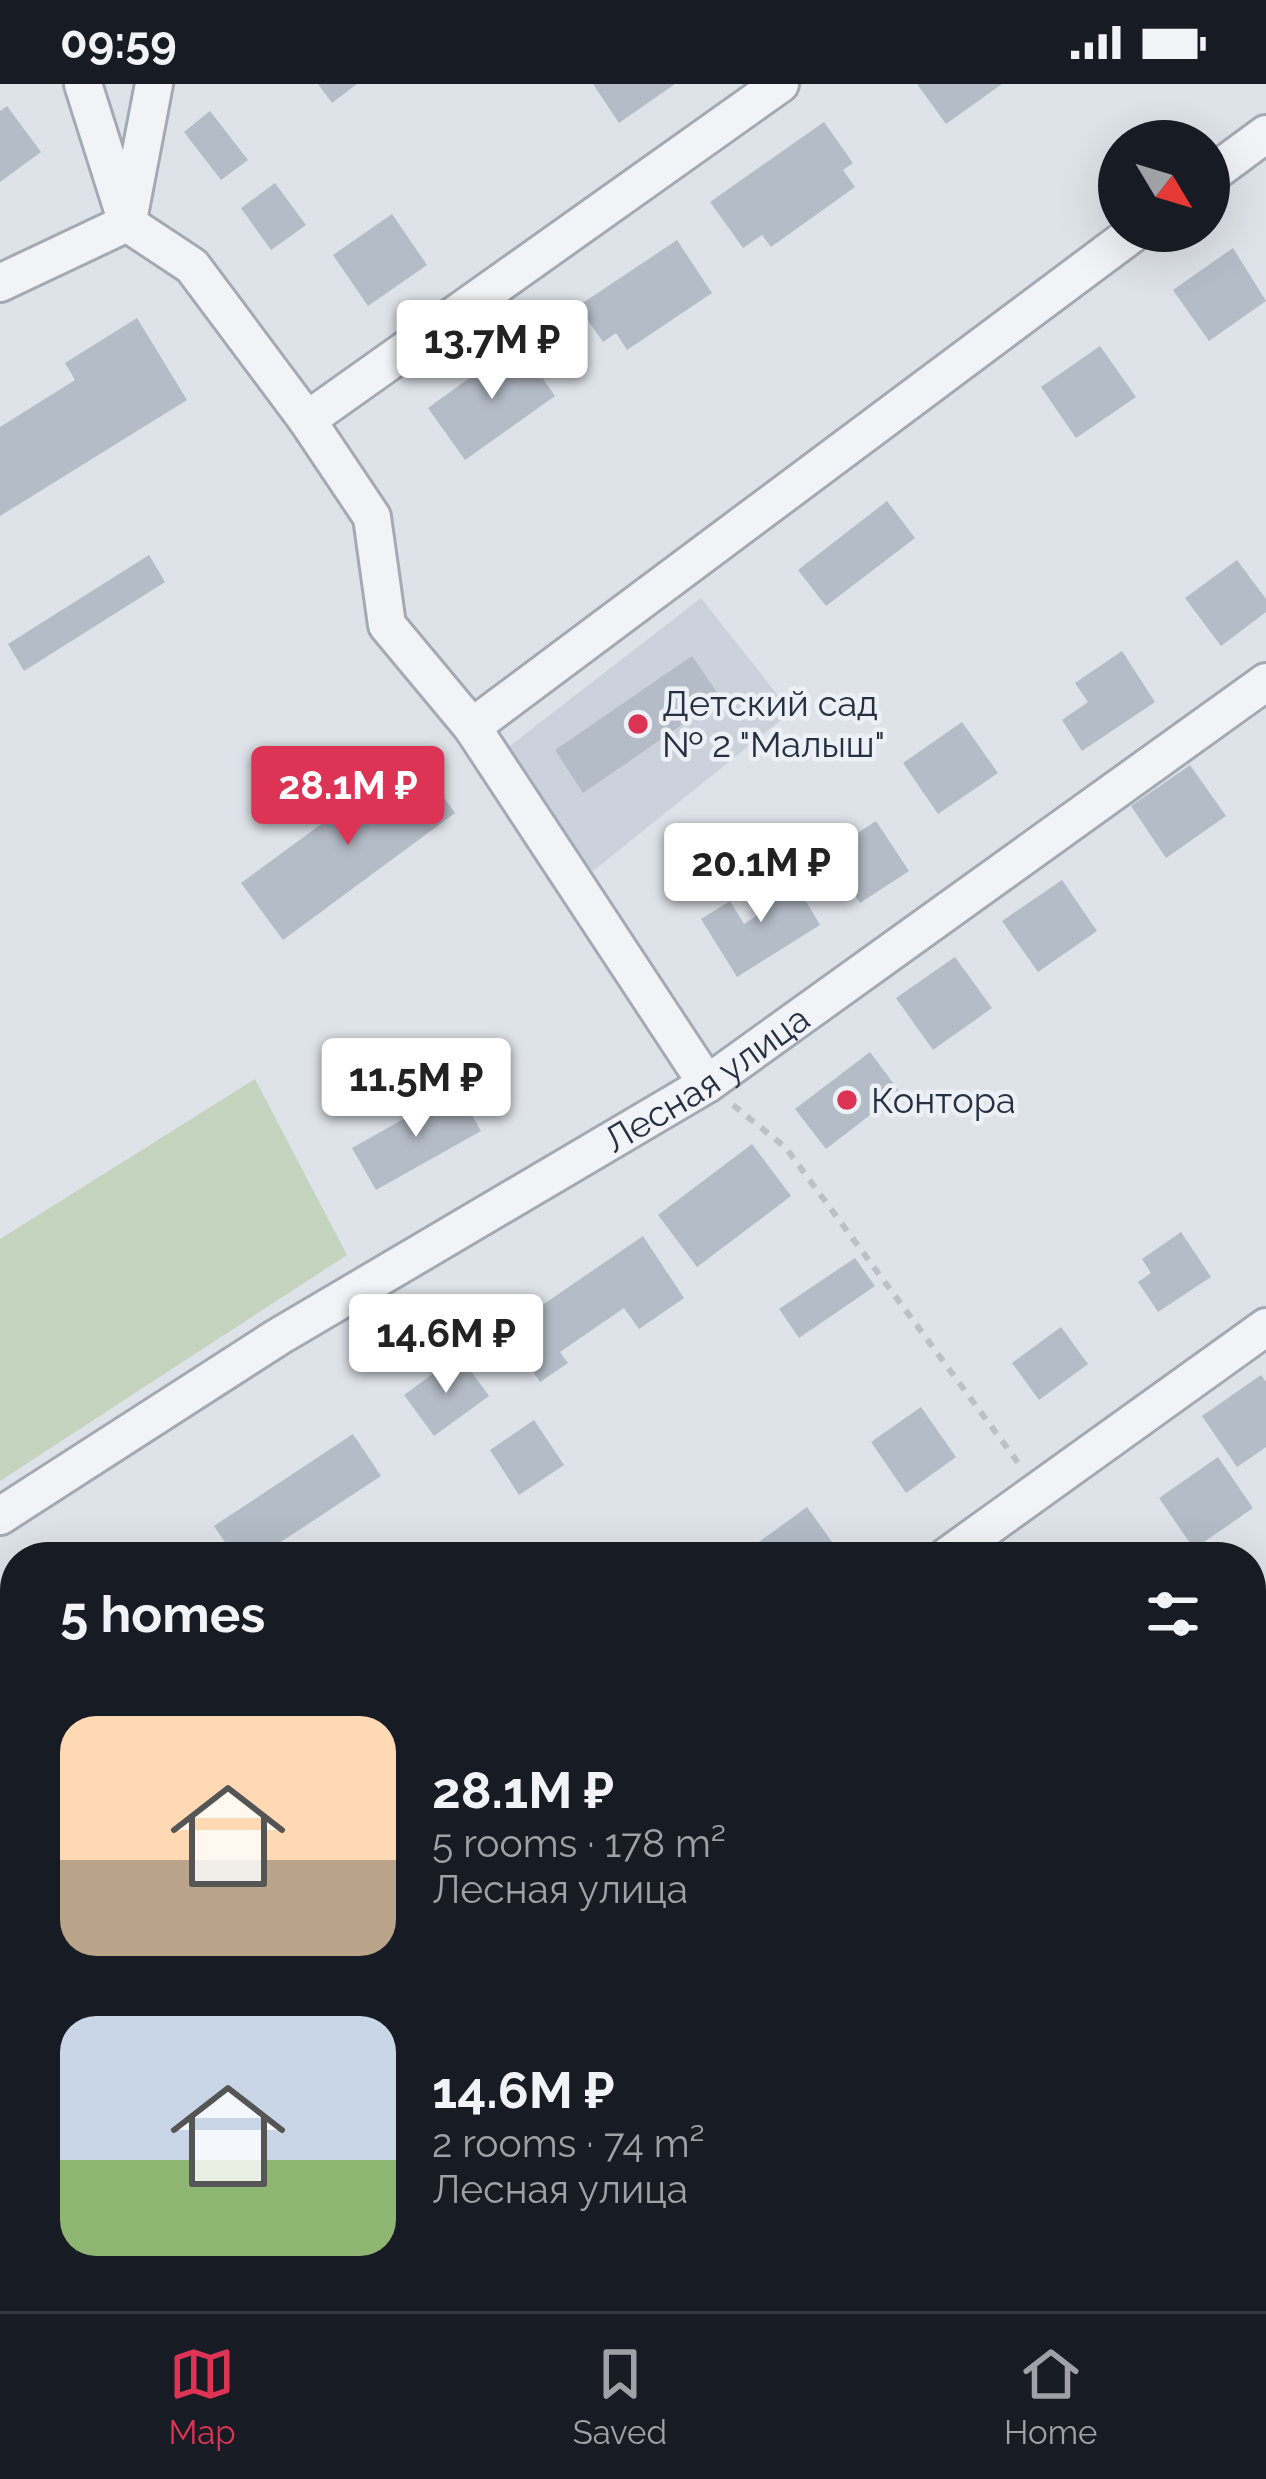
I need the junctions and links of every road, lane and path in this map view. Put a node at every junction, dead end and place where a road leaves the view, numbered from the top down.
1 (83, 84) edge
2 (154, 84) edge
3 (780, 84) edge
4 (1266, 134) edge
5 (1230, 161) edge
6 (127, 223) junction
7 (1108, 252) edge
8 (0, 283) edge
9 (308, 420) junction
10 (1266, 682) edge
11 (472, 727) junction
12 (707, 1084) junction
13 (1266, 1327) edge
14 (1039, 1490) junction
15 (0, 1516) edge
16 (967, 1542) edge

1 - 6 street
2 - 6 street
3 - 9 street
4 - 5 street
6 - 8 street
6 - 9 street
7 - 11 street
9 - 11 street
10 - 12 street, Лесная улица
11 - 12 street
12 - 14 path
12 - 15 street, Лесная улица
13 - 14 street
14 - 16 street

